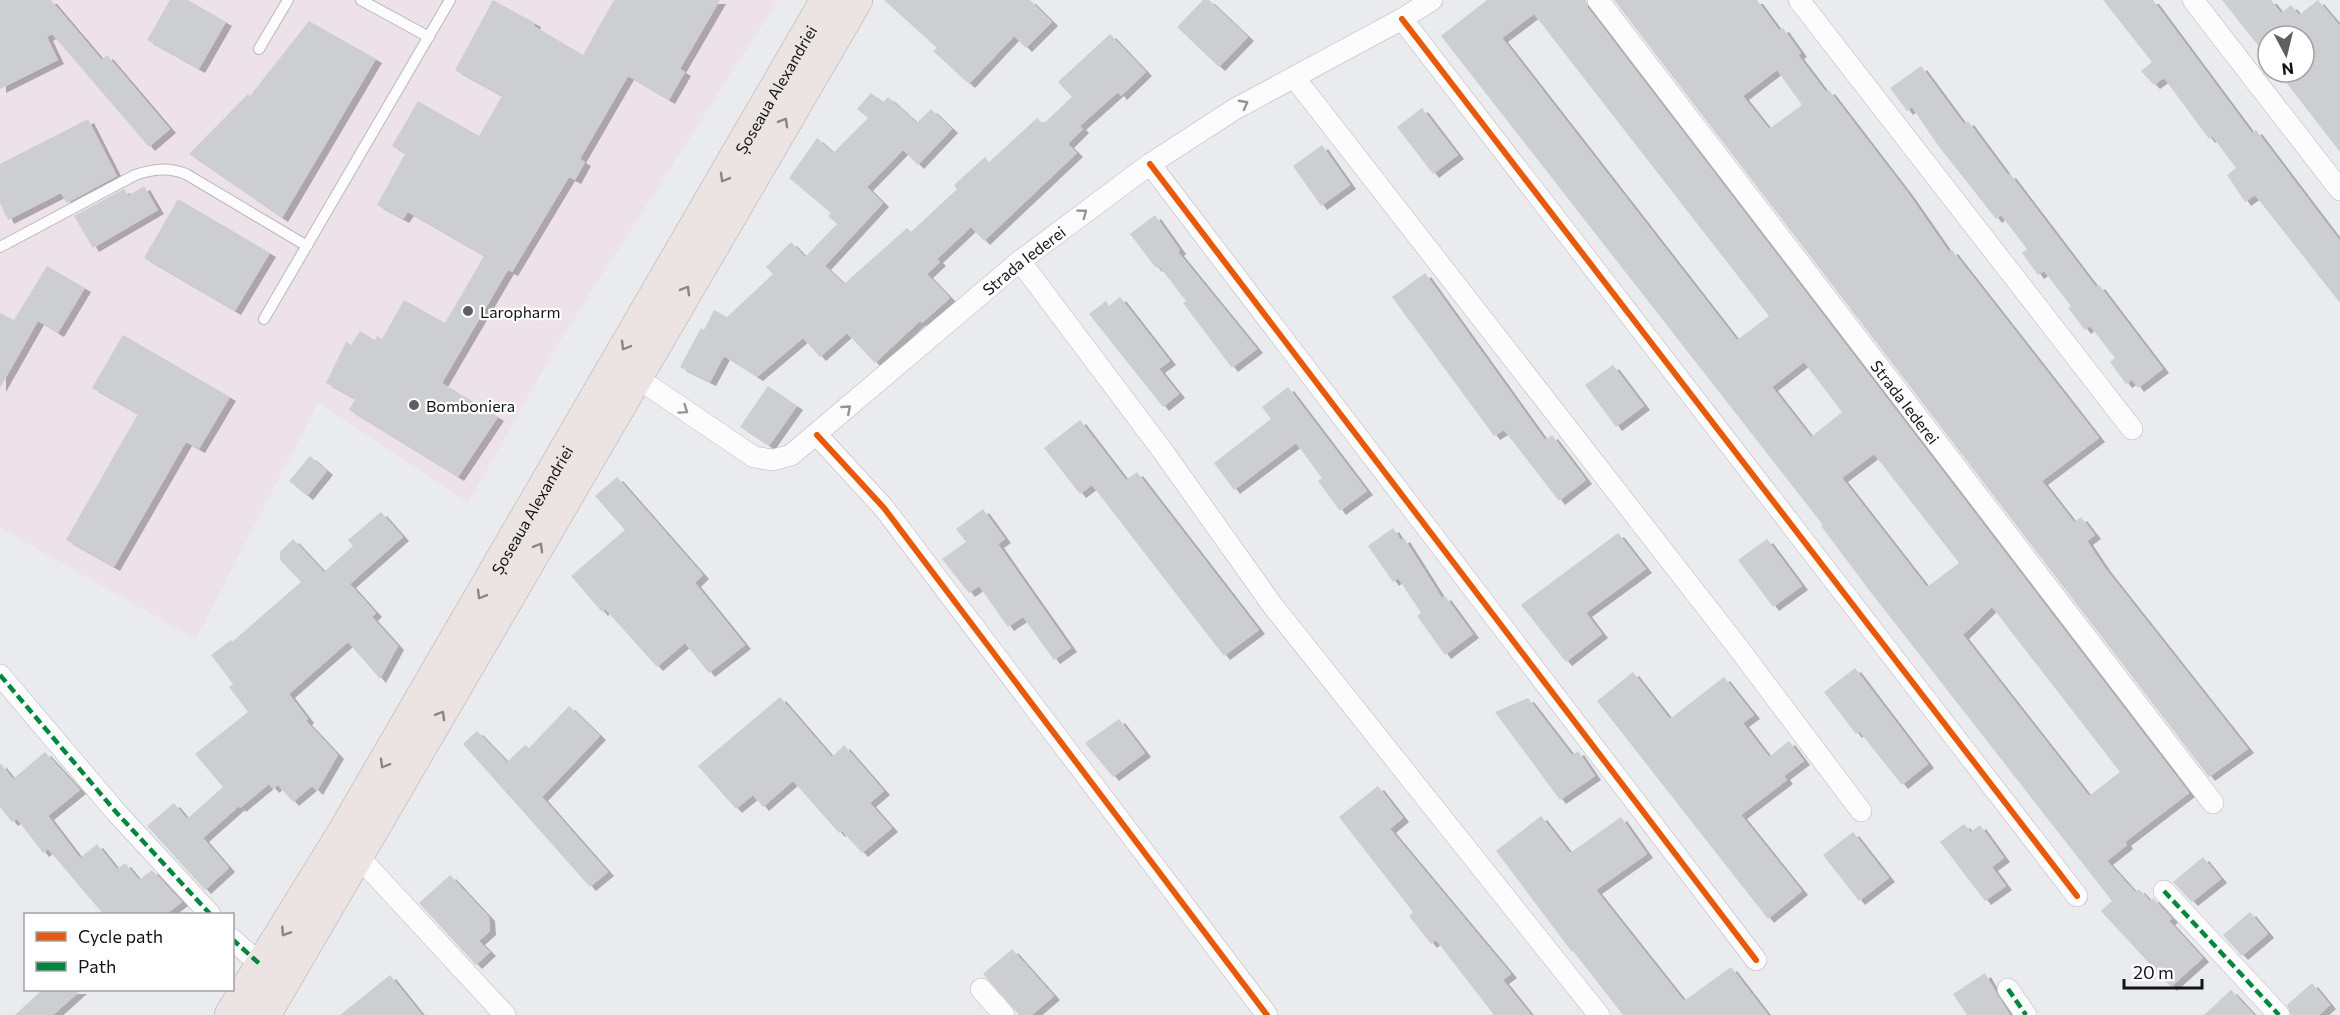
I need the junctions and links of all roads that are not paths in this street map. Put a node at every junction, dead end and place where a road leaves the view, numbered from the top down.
1 (288, 0) edge
2 (362, 0) edge
3 (450, 0) edge
4 (827, 0) edge
5 (856, 0) edge
6 (1432, 0) edge
7 (1598, 0) edge
8 (1799, 0) edge
9 (2193, 0) edge
10 (1402, 20) junction
11 (429, 37) junction
12 (259, 49) dead end
13 (1294, 77) junction
14 (1150, 164) junction
15 (2337, 181) edge
16 (307, 246) junction
17 (0, 247) edge
18 (1020, 261) junction
19 (264, 319) dead end
20 (636, 377) junction
21 (2132, 429) dead end
22 (817, 435) junction
23 (0, 675) edge
24 (2213, 803) dead end
25 (1861, 811) dead end
26 (358, 856) junction
27 (2164, 891) dead end
28 (2077, 896) dead end
29 (208, 913) edge
30 (234, 941) edge
31 (1756, 960) dead end
32 (262, 966) junction
33 (981, 989) dead end
34 (2008, 989) dead end
35 (231, 1015) edge
36 (264, 1015) edge
37 (505, 1015) edge
38 (1004, 1015) edge
39 (1267, 1015) edge
40 (1599, 1015) edge
41 (2026, 1015) edge
42 (2279, 1015) edge

1 - 12 lane
2 - 11 lane
3 - 11 lane
4 -> 32 highway, Șoseaua Alexandriei
20 -> 5 highway, Șoseaua Alexandriei
6 - 10 street, Strada Iederei
7 - 24 street, Strada Iederei
8 - 21 street
9 - 15 street
10 - 13 street, Strada Iederei
10 - 28 street
11 - 16 lane
14 -> 13 street, Strada Iederei
13 - 25 street
18 -> 14 street, Strada Iederei
14 - 31 street
16 - 17 lane
16 - 19 lane
22 -> 18 street, Strada Iederei
18 - 40 street
20 -> 22 street, Strada Iederei
26 -> 20 highway, Șoseaua Alexandriei
22 - 39 street
23 - 29 street
26 - 36 highway, Șoseaua Alexandriei
26 - 37 street
27 - 42 street
30 - 32 street
32 - 35 highway, Șoseaua Alexandriei
33 - 38 street
34 - 41 street

